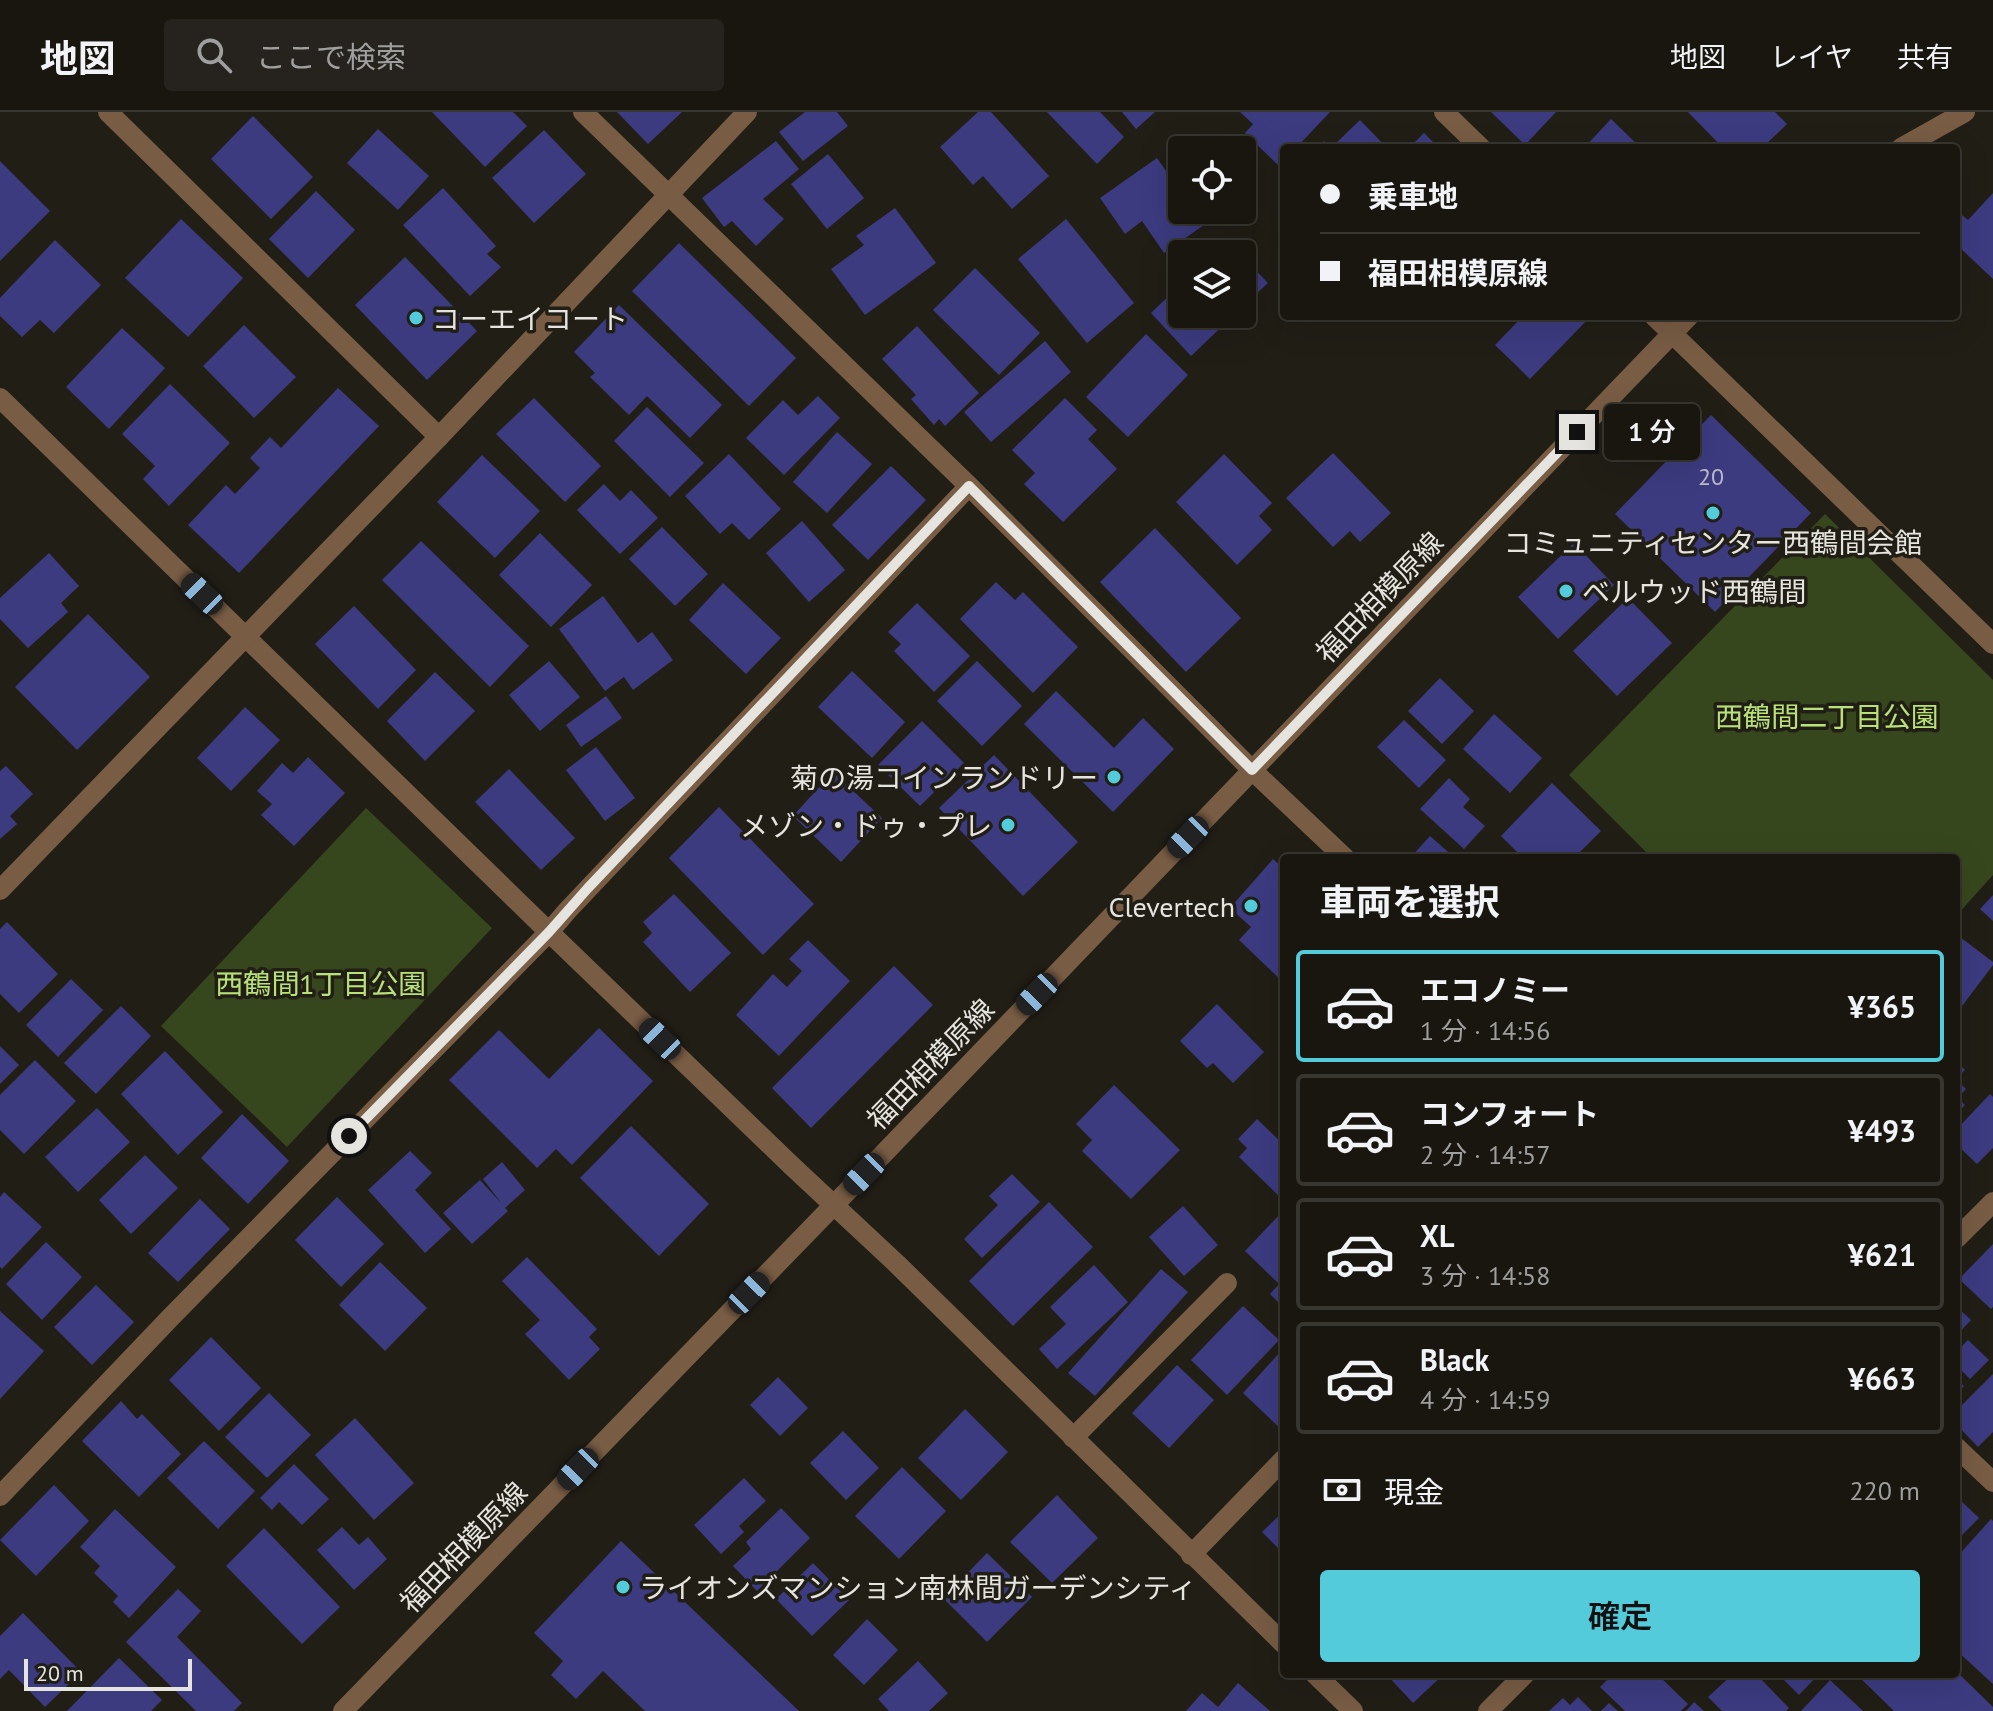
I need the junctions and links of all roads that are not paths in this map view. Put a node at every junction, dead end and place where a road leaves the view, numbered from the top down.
1 (108, 112) edge
2 (583, 112) edge
3 (747, 112) edge
4 (1444, 112) edge
5 (1965, 112) edge
6 (1477, 144) edge
7 (1908, 144) edge
8 (668, 194) junction
9 (1658, 320) edge
10 (1685, 320) edge
11 (1672, 333) junction
12 (0, 398) edge
13 (439, 437) junction
14 (969, 486) junction
15 (245, 637) junction
16 (1993, 644) edge
17 (1252, 770) junction
18 (1341, 854) edge
19 (0, 890) edge
20 (549, 932) junction
21 (1993, 1202) edge
22 (834, 1205) junction
23 (1960, 1235) edge
24 (1227, 1283) dead end
25 (1073, 1438) junction
26 (1960, 1451) edge
27 (1280, 1463) edge
28 (1993, 1482) edge
29 (0, 1496) edge
30 (1191, 1555) junction
31 (1280, 1640) edge
32 (1319, 1678) edge
33 (1521, 1678) edge
34 (343, 1711) edge
35 (1353, 1711) edge
36 (1488, 1711) edge

1 - 13 street
2 - 8 street
3 - 8 street
4 - 6 street
5 - 7 street
8 - 13 street
8 - 14 street
9 - 11 street
10 - 11 street, 福田相模原線
11 - 16 street
11 - 17 street, 福田相模原線
12 - 15 street
13 - 15 street
14 - 17 street
14 - 20 street
15 - 19 street
15 - 20 street
17 - 18 street
17 - 22 street, 福田相模原線
20 - 22 street
20 - 29 street
21 - 23 street
22 - 25 street
22 - 34 street, 福田相模原線
24 - 25 street
25 - 30 street
26 - 28 street
27 - 30 street
30 - 31 street
32 - 35 street
33 - 36 street

